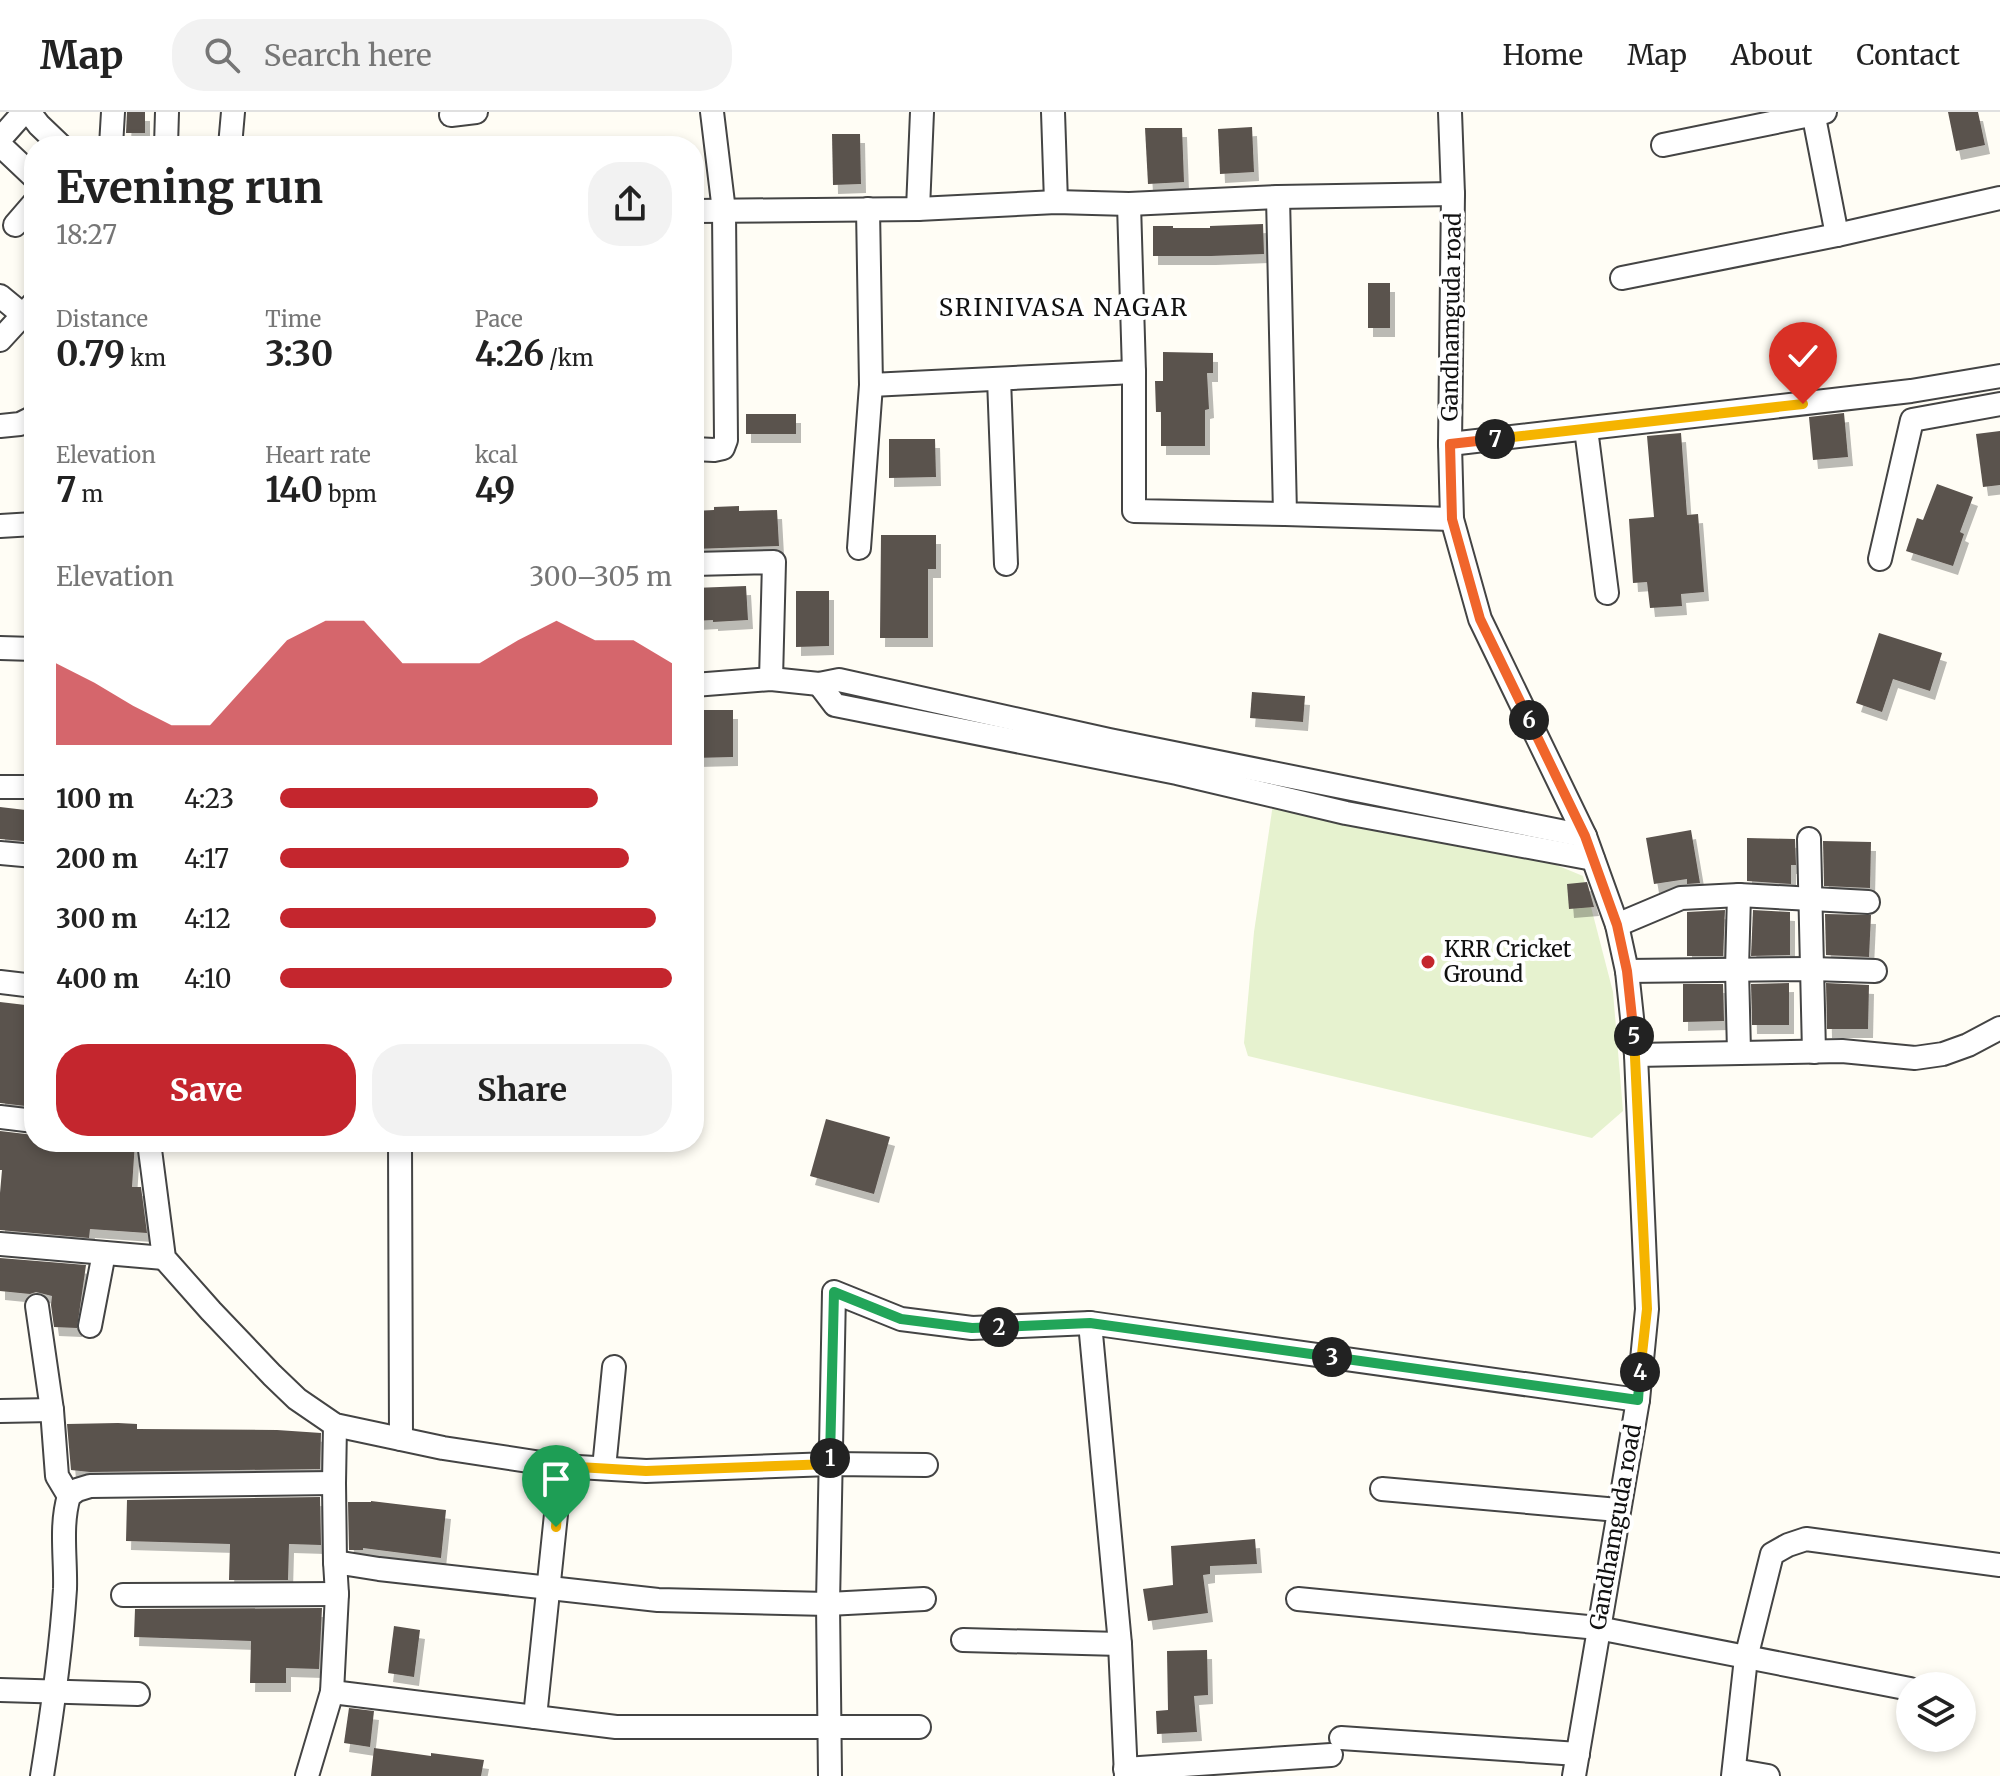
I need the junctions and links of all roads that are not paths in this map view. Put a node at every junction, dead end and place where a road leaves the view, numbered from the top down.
1 (113, 112) edge
2 (167, 112) edge
3 (233, 112) edge
4 (476, 112) edge
5 (922, 112) edge
6 (1053, 112) edge
7 (1450, 112) edge
8 (716, 113) edge
9 (1817, 113) edge
10 (33, 115) edge
11 (451, 115) dead end
12 (52, 136) edge
13 (112, 136) edge
14 (166, 136) edge
15 (231, 136) edge
16 (0, 139) edge
17 (0, 145) edge
18 (1663, 145) dead end
19 (24, 168) edge
20 (1453, 194) junction
21 (1278, 197) junction
22 (2000, 198) edge
23 (1056, 202) junction
24 (1129, 204) junction
25 (868, 209) junction
26 (918, 209) junction
27 (704, 211) edge
28 (724, 211) junction
29 (24, 215) edge
30 (15, 225) dead end
31 (1837, 235) junction
32 (1622, 278) dead end
33 (0, 296) edge
34 (24, 307) edge
35 (24, 313) edge
36 (0, 340) edge
37 (1134, 372) junction
38 (2000, 376) edge
39 (999, 379) junction
40 (871, 385) junction
41 (1911, 391) junction
42 (2000, 404) edge
43 (1912, 420) junction
44 (24, 422) edge
45 (0, 426) edge
46 (1586, 429) junction
47 (1450, 444) junction
48 (704, 450) edge
49 (1285, 514) junction
50 (1452, 519) junction
51 (24, 525) edge
52 (0, 526) edge
53 (859, 548) dead end
54 (1880, 559) dead end
55 (704, 564) edge
56 (1006, 564) dead end
57 (1607, 593) dead end
58 (0, 648) edge
59 (24, 649) edge
60 (771, 679) junction
61 (704, 684) edge
62 (1245, 778) junction
63 (0, 787) edge
64 (24, 787) edge
65 (1585, 836) junction
66 (1809, 839) dead end
67 (0, 853) edge
68 (24, 855) edge
69 (1593, 859) junction
70 (1739, 895) junction
71 (1810, 898) junction
72 (1868, 902) dead end
73 (1617, 925) junction
74 (1737, 969) junction
75 (1812, 969) junction
76 (1627, 971) junction
77 (1875, 971) dead end
78 (0, 982) edge
79 (24, 985) edge
80 (2000, 1028) edge
81 (1739, 1052) junction
82 (1814, 1052) junction
83 (1636, 1055) junction
84 (0, 1117) edge
85 (24, 1120) edge
86 (150, 1152) edge
87 (400, 1152) edge
88 (0, 1244) edge
89 (104, 1253) junction
90 (164, 1258) junction
91 (37, 1306) dead end
92 (1090, 1323) junction
93 (90, 1326) dead end
94 (614, 1367) dead end
95 (1638, 1400) junction
96 (52, 1410) junction
97 (0, 1411) edge
98 (335, 1425) junction
99 (401, 1439) junction
100 (830, 1464) junction
101 (926, 1465) dead end
102 (561, 1466) junction
103 (604, 1468) junction
104 (334, 1483) junction
105 (1382, 1489) dead end
106 (69, 1496) junction
107 (1618, 1510) junction
108 (335, 1562) junction
109 (2000, 1565) edge
110 (550, 1588) junction
111 (337, 1594) junction
112 (123, 1595) dead end
113 (924, 1599) dead end
114 (1298, 1599) dead end
115 (828, 1604) junction
116 (1598, 1628) junction
117 (963, 1640) dead end
118 (1120, 1644) junction
119 (1746, 1658) junction
120 (1896, 1686) edge
121 (0, 1690) edge
122 (55, 1691) junction
123 (332, 1692) junction
124 (138, 1694) dead end
125 (535, 1717) junction
126 (829, 1727) junction
127 (919, 1727) dead end
128 (1576, 1765) edge
129 (1126, 1773) edge
130 (1734, 1773) edge
131 (42, 1776) edge
132 (307, 1776) edge
133 (830, 1776) edge
134 (1768, 1776) edge

1 - 13 street
2 - 14 street
3 - 15 street
4 - 11 street
5 - 26 street
6 - 23 street
7 - 20 street, Gandhamguda road
8 - 28 street
9 - 18 street
9 - 31 street
10 - 12 street
10 - 16 street
17 - 19 street
20 - 21 street
20 - 47 street, Gandhamguda road
21 - 24 street
21 - 49 street
22 - 31 street
23 - 24 street
23 - 26 street
24 - 37 street
25 - 26 street
25 - 28 street
25 - 40 street
27 - 28 street
28 - 48 street
29 - 30 street
31 - 32 street
33 - 34 street
35 - 36 street
37 - 39 street
37 - 49 street
38 - 41 street
39 - 40 street
39 - 56 street
40 - 53 street
41 - 43 street
41 - 46 street
42 - 43 street
43 - 54 street
44 - 45 street
46 - 47 street
46 - 57 street
47 - 50 street, Gandhamguda road
49 - 50 street
50 - 65 street, Gandhamguda road
51 - 52 street
55 - 60 street
58 - 59 street
60 - 61 street
60 - 62 street
62 - 65 street
62 - 69 street
63 - 64 street
65 - 69 street, Gandhamguda road
66 - 71 street
67 - 68 street
69 - 73 street, Gandhamguda road
70 - 71 street
70 - 73 street
70 - 74 street
71 - 72 street
71 - 75 street
73 - 76 street, Gandhamguda road
74 - 75 street
74 - 76 street
74 - 81 street
75 - 77 street
75 - 82 street
76 - 83 street, Gandhamguda road
78 - 79 street
80 - 82 street
81 - 82 street
81 - 83 street
83 - 95 street, Gandhamguda road
84 - 85 street
86 - 90 street
87 - 99 street
88 - 89 street
89 - 90 street
89 - 93 street
90 - 98 street
91 - 96 street
92 - 95 street
92 - 100 street
92 - 118 street
94 - 103 street
95 - 107 street, Gandhamguda road
96 - 97 street
96 - 106 street
98 - 99 street
98 - 104 street
99 - 102 street
100 - 101 street
100 - 103 street
100 - 115 street
102 - 103 street
102 - 110 street
104 - 106 street
104 - 108 street
105 - 107 street
106 - 122 street
107 - 116 street, Gandhamguda road
108 - 110 street
108 - 111 street
109 - 119 street
110 - 115 street
110 - 125 street
111 - 112 street
111 - 123 street
113 - 115 street
114 - 116 street
115 - 126 street
116 - 119 street
116 - 128 street, Gandhamguda road
117 - 118 street
118 - 129 street
119 - 120 street
119 - 130 street
121 - 122 street
122 - 124 street
122 - 131 street
123 - 125 street
123 - 132 street
125 - 126 street
126 - 127 street
126 - 133 street
128 - 129 street
130 - 134 street

